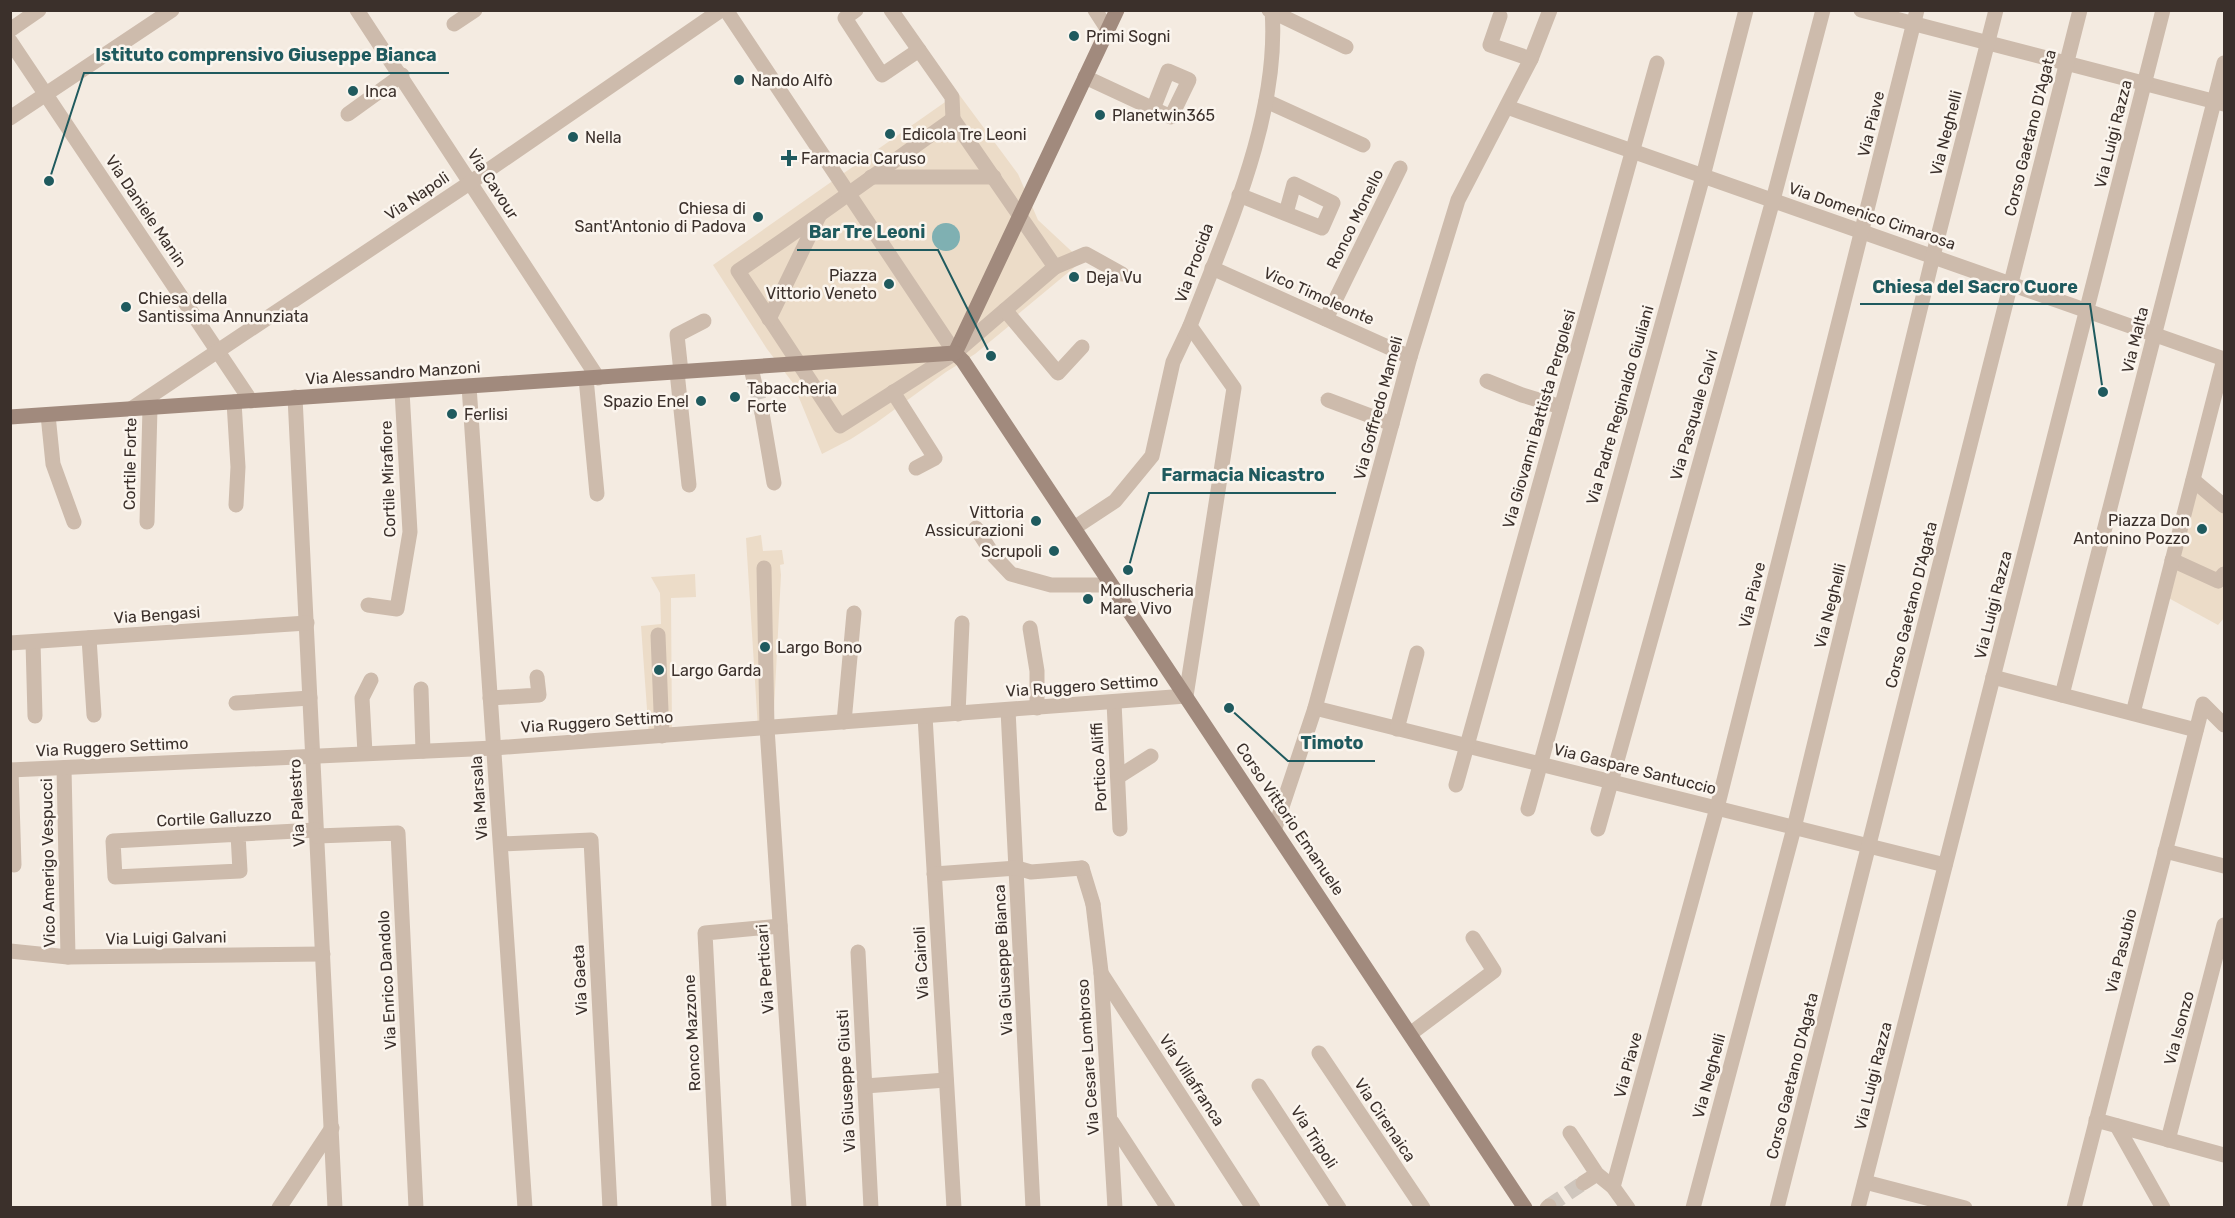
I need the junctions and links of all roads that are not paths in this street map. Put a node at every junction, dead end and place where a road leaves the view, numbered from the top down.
1 (39, 10) edge
2 (172, 10) edge
3 (357, 10) edge
4 (474, 10) edge
5 (721, 10) edge
6 (726, 10) edge
7 (891, 10) edge
8 (1095, 10) edge
9 (1117, 10) edge
10 (1550, 10) edge
11 (1746, 10) edge
12 (1823, 10) edge
13 (1861, 10) edge
14 (1996, 10) edge
15 (2080, 10) edge
16 (2163, 10) edge
17 (1271, 11) edge
18 (851, 14) edge
19 (1500, 16) dead end
20 (1916, 17) edge
21 (454, 24) dead end
22 (10, 30) edge
23 (1108, 30) junction
24 (10, 41) edge
25 (1988, 44) junction
26 (1346, 47) dead end
27 (919, 50) junction
28 (1531, 59) junction
29 (1657, 63) dead end
30 (2224, 63) edge
31 (2066, 64) junction
32 (402, 75) junction
33 (1085, 77) junction
34 (2144, 84) junction
35 (46, 94) junction
36 (1266, 101) junction
37 (2219, 103) edge
38 (1507, 107) junction
39 (1153, 109) junction
40 (348, 114) dead end
41 (10, 118) edge
42 (953, 119) junction
43 (1363, 145) dead end
44 (1632, 151) junction
45 (1400, 168) dead end
46 (1703, 176) junction
47 (871, 177) junction
48 (994, 177) junction
49 (471, 182) junction
50 (848, 193) junction
51 (1239, 195) junction
52 (1773, 200) junction
53 (1286, 213) junction
54 (1019, 215) junction
55 (819, 216) junction
56 (1863, 231) junction
57 (1933, 256) junction
58 (1055, 267) junction
59 (1212, 268) junction
60 (1122, 274) dead end
61 (2011, 284) junction
62 (2086, 310) junction
63 (1009, 315) junction
64 (769, 319) junction
65 (1326, 319) junction
66 (704, 321) dead end
67 (1190, 326) junction
68 (2155, 334) junction
69 (1082, 348) dead end
70 (218, 350) junction
71 (959, 357) junction
72 (1410, 357) junction
73 (2224, 359) edge
74 (801, 365) junction
75 (751, 368) junction
76 (679, 372) junction
77 (592, 378) junction
78 (1487, 381) dead end
79 (755, 385) tunnel mouth
80 (469, 386) junction
81 (402, 391) junction
82 (295, 397) junction
83 (897, 399) junction
84 (1328, 400) dead end
85 (251, 401) junction
86 (234, 402) junction
87 (1561, 407) junction
88 (150, 408) junction
89 (131, 409) junction
90 (762, 412) tunnel mouth
91 (48, 415) junction
92 (10, 417) edge
93 (1392, 424) junction
94 (916, 468) dead end
95 (2193, 480) junction
96 (774, 483) dead end
97 (689, 485) dead end
98 (597, 494) dead end
99 (236, 505) dead end
100 (2224, 506) edge
101 (74, 522) dead end
102 (147, 522) dead end
103 (976, 528) dead end
104 (1074, 528) junction
105 (2172, 560) junction
106 (764, 568) dead end
107 (2224, 574) edge
108 (1111, 585) junction
109 (368, 605) dead end
110 (854, 613) dead end
111 (307, 623) junction
112 (962, 623) dead end
113 (1030, 628) dead end
114 (658, 635) dead end
115 (89, 638) junction
116 (33, 642) junction
117 (10, 643) edge
118 (1417, 653) dead end
119 (537, 677) dead end
120 (1993, 677) junction
121 (371, 680) dead end
122 (421, 689) dead end
123 (2062, 695) junction
124 (1186, 696) junction
125 (310, 698) junction
126 (490, 698) junction
127 (1114, 702) junction
128 (236, 703) dead end
129 (1037, 708) junction
130 (1315, 708) junction
131 (1008, 710) junction
132 (2133, 713) junction
133 (958, 714) junction
134 (94, 715) dead end
135 (36, 716) dead end
136 (924, 716) junction
137 (844, 722) junction
138 (2224, 725) edge
139 (766, 728) junction
140 (1397, 729) junction
141 (2196, 730) junction
142 (662, 736) junction
143 (1467, 746) junction
144 (494, 748) junction
145 (423, 751) junction
146 (365, 753) junction
147 (313, 755) junction
148 (1151, 756) dead end
149 (1539, 764) junction
150 (64, 768) junction
151 (11, 770) edge
152 (1118, 777) junction
153 (1610, 782) junction
154 (1456, 786) dead end
155 (1717, 808) junction
156 (1527, 809) dead end
157 (1275, 828) junction
158 (1794, 828) junction
159 (1120, 829) dead end
160 (1598, 829) dead end
161 (317, 833) junction
162 (238, 834) junction
163 (501, 844) junction
164 (1869, 846) junction
165 (2165, 850) junction
166 (14, 865) dead end
167 (1945, 865) junction
168 (2224, 866) edge
169 (1017, 868) junction
170 (934, 874) junction
171 (2224, 925) edge
172 (780, 926) junction
173 (1473, 938) dead end
174 (10, 951) edge
175 (858, 952) dead end
176 (323, 954) junction
177 (68, 957) junction
178 (1101, 972) junction
179 (1410, 1034) junction
180 (1318, 1053) dead end
181 (946, 1080) junction
182 (865, 1086) junction
183 (1259, 1086) dead end
184 (1110, 1120) junction
185 (2096, 1120) junction
186 (2117, 1126) junction
187 (332, 1128) junction
188 (1570, 1133) dead end
189 (2168, 1140) junction
190 (2224, 1155) edge
191 (1597, 1174) junction
192 (1865, 1182) junction
193 (1583, 1183) tunnel mouth
194 (1613, 1186) junction
195 (1520, 1206) edge
196 (279, 1208) edge
197 (335, 1208) edge
198 (416, 1208) edge
199 (525, 1208) edge
200 (610, 1208) edge
201 (719, 1208) edge
202 (799, 1208) edge
203 (871, 1208) edge
204 (954, 1208) edge
205 (1033, 1208) edge
206 (1115, 1208) edge
207 (1168, 1208) edge
208 (1253, 1208) edge
209 (1339, 1208) edge
210 (1423, 1208) edge
211 (1628, 1208) edge
212 (1693, 1208) edge
213 (1777, 1208) edge
214 (1858, 1208) edge
215 (1965, 1208) edge
216 (2074, 1208) edge
217 (2163, 1208) edge

1 - 22 street
2 - 35 street
3 - 32 street, Via Cavour
4 - 21 street
5 - 49 street, Via Napoli
6 - 50 street
7 - 27 street
8 - 23 street
9 - 23 main road
10 - 28 street, Via Goffredo Mameli
11 - 46 street, Via Padre Reginaldo Giuliani
12 - 52 street, Via Pasquale Calvi
13 - 20 street
14 - 25 street, Via Neghelli
15 - 31 street, Corso Gaetano D'Agata
16 - 34 street, Via Luigi Razza
17 - 26 street
17 - 36 street, Via Procida
18 - 27 street
19 - 28 street
20 - 25 street
20 - 56 street, Via Piave
23 - 33 main road
24 - 35 street, Via Daniele Manin
25 - 31 street
25 - 57 street, Via Neghelli
27 - 42 street
28 - 38 street, Via Goffredo Mameli
29 - 44 street, Via Giovanni Battista Pergolesi
30 - 37 street, Via Malta
31 - 34 street
31 - 61 street, Corso Gaetano D'Agata
32 - 40 street
32 - 49 street, Via Cavour
33 - 39 street
33 - 54 main road
34 - 37 street
34 - 62 street, Via Luigi Razza
35 - 41 street
35 - 70 street, Via Daniele Manin
36 - 43 street
36 - 51 street, Via Procida
37 - 68 street, Via Malta
38 - 44 street, Via Domenico Cimarosa
38 - 72 street, Via Goffredo Mameli
39 - 39 street
42 - 47 street
42 - 48 street
44 - 46 street, Via Domenico Cimarosa
44 - 87 street, Via Giovanni Battista Pergolesi
45 - 65 street, Ronco Monello
46 - 52 street, Via Domenico Cimarosa
46 - 149 street, Via Padre Reginaldo Giuliani
47 - 48 street
47 - 50 street
48 - 54 street
49 - 70 street, Via Napoli
49 - 77 street, Via Cavour
50 - 55 street
50 - 71 street
51 - 53 street
51 - 59 street, Via Procida
52 - 56 street, Via Domenico Cimarosa
52 - 153 street, Via Pasquale Calvi
53 - 53 street
54 - 58 street
54 - 71 main road
55 - 64 street
55 - 64 street
56 - 57 street, Via Domenico Cimarosa
56 - 155 street, Via Piave
57 - 61 street, Via Domenico Cimarosa
57 - 158 street, Via Neghelli
58 - 60 street
58 - 63 street
59 - 65 street, Vico Timoleonte
59 - 67 street, Via Procida
61 - 62 street, Via Domenico Cimarosa
61 - 164 street, Corso Gaetano D'Agata
62 - 68 street, Via Domenico Cimarosa
62 - 120 street, Via Luigi Razza
63 - 69 street
63 - 71 street
64 - 74 street
65 - 72 street, Vico Timoleonte
66 - 76 street
67 - 104 street
67 - 124 street, Via Procida
68 - 73 street, Via Domenico Cimarosa
68 - 123 street, Via Malta
70 - 85 street, Via Daniele Manin
70 - 89 street, Via Napoli
71 - 74 main road, Via Alessandro Manzoni
71 - 83 street
71 - 104 main road, Corso Vittorio Emanuele
72 - 93 street, Via Goffredo Mameli
73 - 95 street
74 - 75 main road, Via Alessandro Manzoni
74 - 83 street
75 - 76 main road, Via Alessandro Manzoni
75 - 79 street
76 - 77 main road, Via Alessandro Manzoni
76 - 97 street
77 - 80 main road, Via Alessandro Manzoni
77 - 98 street
78 - 87 street
80 - 81 main road, Via Alessandro Manzoni
80 - 126 street, Via Marsala
81 - 82 main road, Via Alessandro Manzoni
81 - 109 street, Cortile Mirafiore
82 - 85 main road, Via Alessandro Manzoni
82 - 111 street, Via Palestro
83 - 94 street
84 - 93 street
85 - 86 main road, Via Alessandro Manzoni
86 - 88 main road, Via Alessandro Manzoni
86 - 99 street
87 - 143 street, Via Giovanni Battista Pergolesi
88 - 89 main road, Via Alessandro Manzoni
88 - 102 street, Cortile Forte
89 - 91 main road, Via Alessandro Manzoni
90 - 96 street
91 - 92 main road, Via Alessandro Manzoni
91 - 101 street
93 - 130 street, Via Goffredo Mameli
95 - 100 street
95 - 105 street
103 - 108 street
104 - 108 main road, Corso Vittorio Emanuele
105 - 107 street
105 - 132 street
106 - 139 street, Via Perticari
108 - 124 main road, Corso Vittorio Emanuele
110 - 137 street
111 - 115 street, Via Bengasi
111 - 125 street, Via Palestro
112 - 133 street
113 - 129 street
114 - 142 street
115 - 116 street, Via Bengasi
115 - 134 street
116 - 117 street, Via Bengasi
116 - 135 street
118 - 140 street
119 - 126 street
120 - 123 street
120 - 167 street, Via Luigi Razza
121 - 146 street
122 - 145 street
123 - 132 street
124 - 127 street, Via Ruggero Settimo
124 - 157 main road, Corso Vittorio Emanuele
125 - 128 street
125 - 147 street, Via Palestro
126 - 144 street, Via Marsala
127 - 129 street, Via Ruggero Settimo
127 - 152 street, Portico Aliffi
129 - 131 street, Via Ruggero Settimo
130 - 140 street, Via Gaspare Santuccio
130 - 157 street, Via Goffredo Mameli
131 - 133 street, Via Ruggero Settimo
131 - 169 street, Via Giuseppe Bianca
132 - 141 street
133 - 136 street, Via Ruggero Settimo
136 - 137 street, Via Ruggero Settimo
136 - 170 street, Via Cairoli
137 - 139 street, Via Ruggero Settimo
138 - 141 street, Via Pasubio
139 - 142 street, Via Ruggero Settimo
139 - 172 street, Via Perticari
140 - 143 street, Via Gaspare Santuccio
141 - 165 street, Via Pasubio
142 - 144 street, Via Ruggero Settimo
143 - 149 street, Via Gaspare Santuccio
143 - 154 street, Via Giovanni Battista Pergolesi
144 - 145 street, Via Ruggero Settimo
144 - 163 street, Via Marsala
145 - 146 street, Via Ruggero Settimo
146 - 147 street, Via Ruggero Settimo
147 - 150 street, Via Ruggero Settimo
147 - 161 street, Via Palestro
148 - 152 street
149 - 153 street, Via Gaspare Santuccio
149 - 156 street, Via Padre Reginaldo Giuliani
150 - 151 street, Via Ruggero Settimo
150 - 177 street, Vico Amerigo Vespucci
151 - 166 street
152 - 159 street, Portico Aliffi
153 - 155 street, Via Gaspare Santuccio
153 - 160 street, Via Pasquale Calvi
155 - 158 street, Via Gaspare Santuccio
155 - 194 street, Via Piave
157 - 179 main road, Corso Vittorio Emanuele
158 - 164 street, Via Gaspare Santuccio
158 - 212 street, Via Neghelli
161 - 162 street, Cortile Galluzzo
161 - 176 street, Via Palestro
161 - 198 street, Via Enrico Dandolo
162 - 162 street, Cortile Galluzzo
163 - 199 street, Via Marsala
163 - 200 street, Via Gaeta
164 - 167 street, Via Gaspare Santuccio
164 - 213 street, Corso Gaetano D'Agata
165 - 168 street
165 - 185 street, Via Pasubio
167 - 192 street, Via Luigi Razza
169 - 170 street
169 - 178 street, Via Cesare Lombroso
169 - 205 street, Via Giuseppe Bianca
170 - 181 street, Via Cairoli
171 - 189 street, Via Isonzo
172 - 201 street, Ronco Mazzone
172 - 202 street, Via Perticari
173 - 179 street
174 - 177 street, Via Luigi Galvani
175 - 182 street, Via Giuseppe Giusti
176 - 177 street, Via Luigi Galvani
176 - 187 street, Via Palestro
178 - 184 street, Via Cesare Lombroso
178 - 208 street, Via Villafranca
179 - 195 main road, Corso Vittorio Emanuele
180 - 210 street, Via Cirenaica
181 - 182 street
181 - 204 street, Via Cairoli
182 - 203 street, Via Giuseppe Giusti
183 - 209 street, Via Tripoli
184 - 206 street, Via Cesare Lombroso
184 - 207 street
185 - 186 street
185 - 216 street, Via Pasubio
186 - 189 street
186 - 217 street
187 - 196 street
187 - 197 street, Via Palestro
188 - 191 street
189 - 190 street
191 - 193 street
191 - 194 street
192 - 214 street, Via Luigi Razza
192 - 215 street
194 - 211 street

